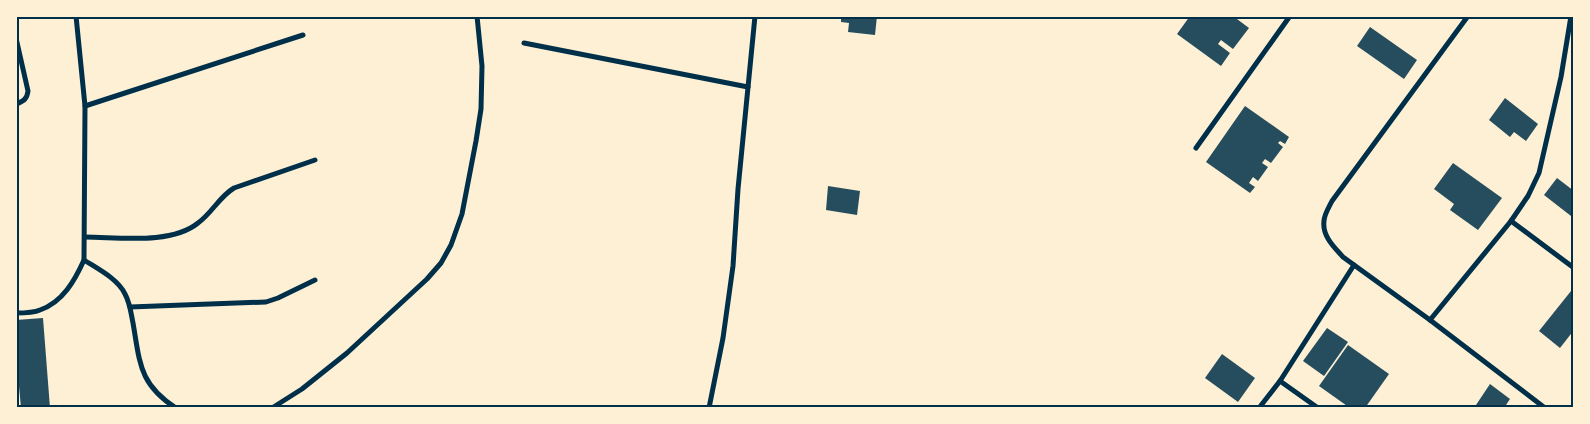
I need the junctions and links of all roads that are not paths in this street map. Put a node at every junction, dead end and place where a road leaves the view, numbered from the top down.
1 (76, 16) edge
2 (477, 16) edge
3 (755, 16) edge
4 (1290, 16) edge
5 (1468, 16) edge
6 (1570, 16) edge
7 (303, 35) dead end
8 (16, 38) edge
9 (524, 43) dead end
10 (748, 87) junction
11 (16, 104) edge
12 (85, 106) junction
13 (1196, 148) dead end
14 (316, 160) dead end
15 (1510, 221) junction
16 (85, 237) junction
17 (84, 260) junction
18 (1354, 265) junction
19 (1574, 268) edge
20 (315, 280) dead end
21 (130, 307) junction
22 (16, 313) edge
23 (1430, 320) junction
24 (1280, 381) junction
25 (176, 408) edge
26 (272, 408) edge
27 (709, 408) edge
28 (1259, 408) edge
29 (1318, 408) edge
30 (1545, 408) edge

1 - 12 street
2 - 26 street
3 - 10 street
4 - 13 street
5 - 18 street
6 - 15 street
7 - 12 street
8 - 11 street
9 - 10 street
10 - 27 street
12 - 16 street
14 - 16 street
15 - 19 street
15 - 23 street
16 - 17 street
17 - 21 street
17 - 22 street
18 - 23 street
18 - 24 street
20 - 21 street
21 - 25 street
23 - 30 street
24 - 28 street
24 - 29 street

